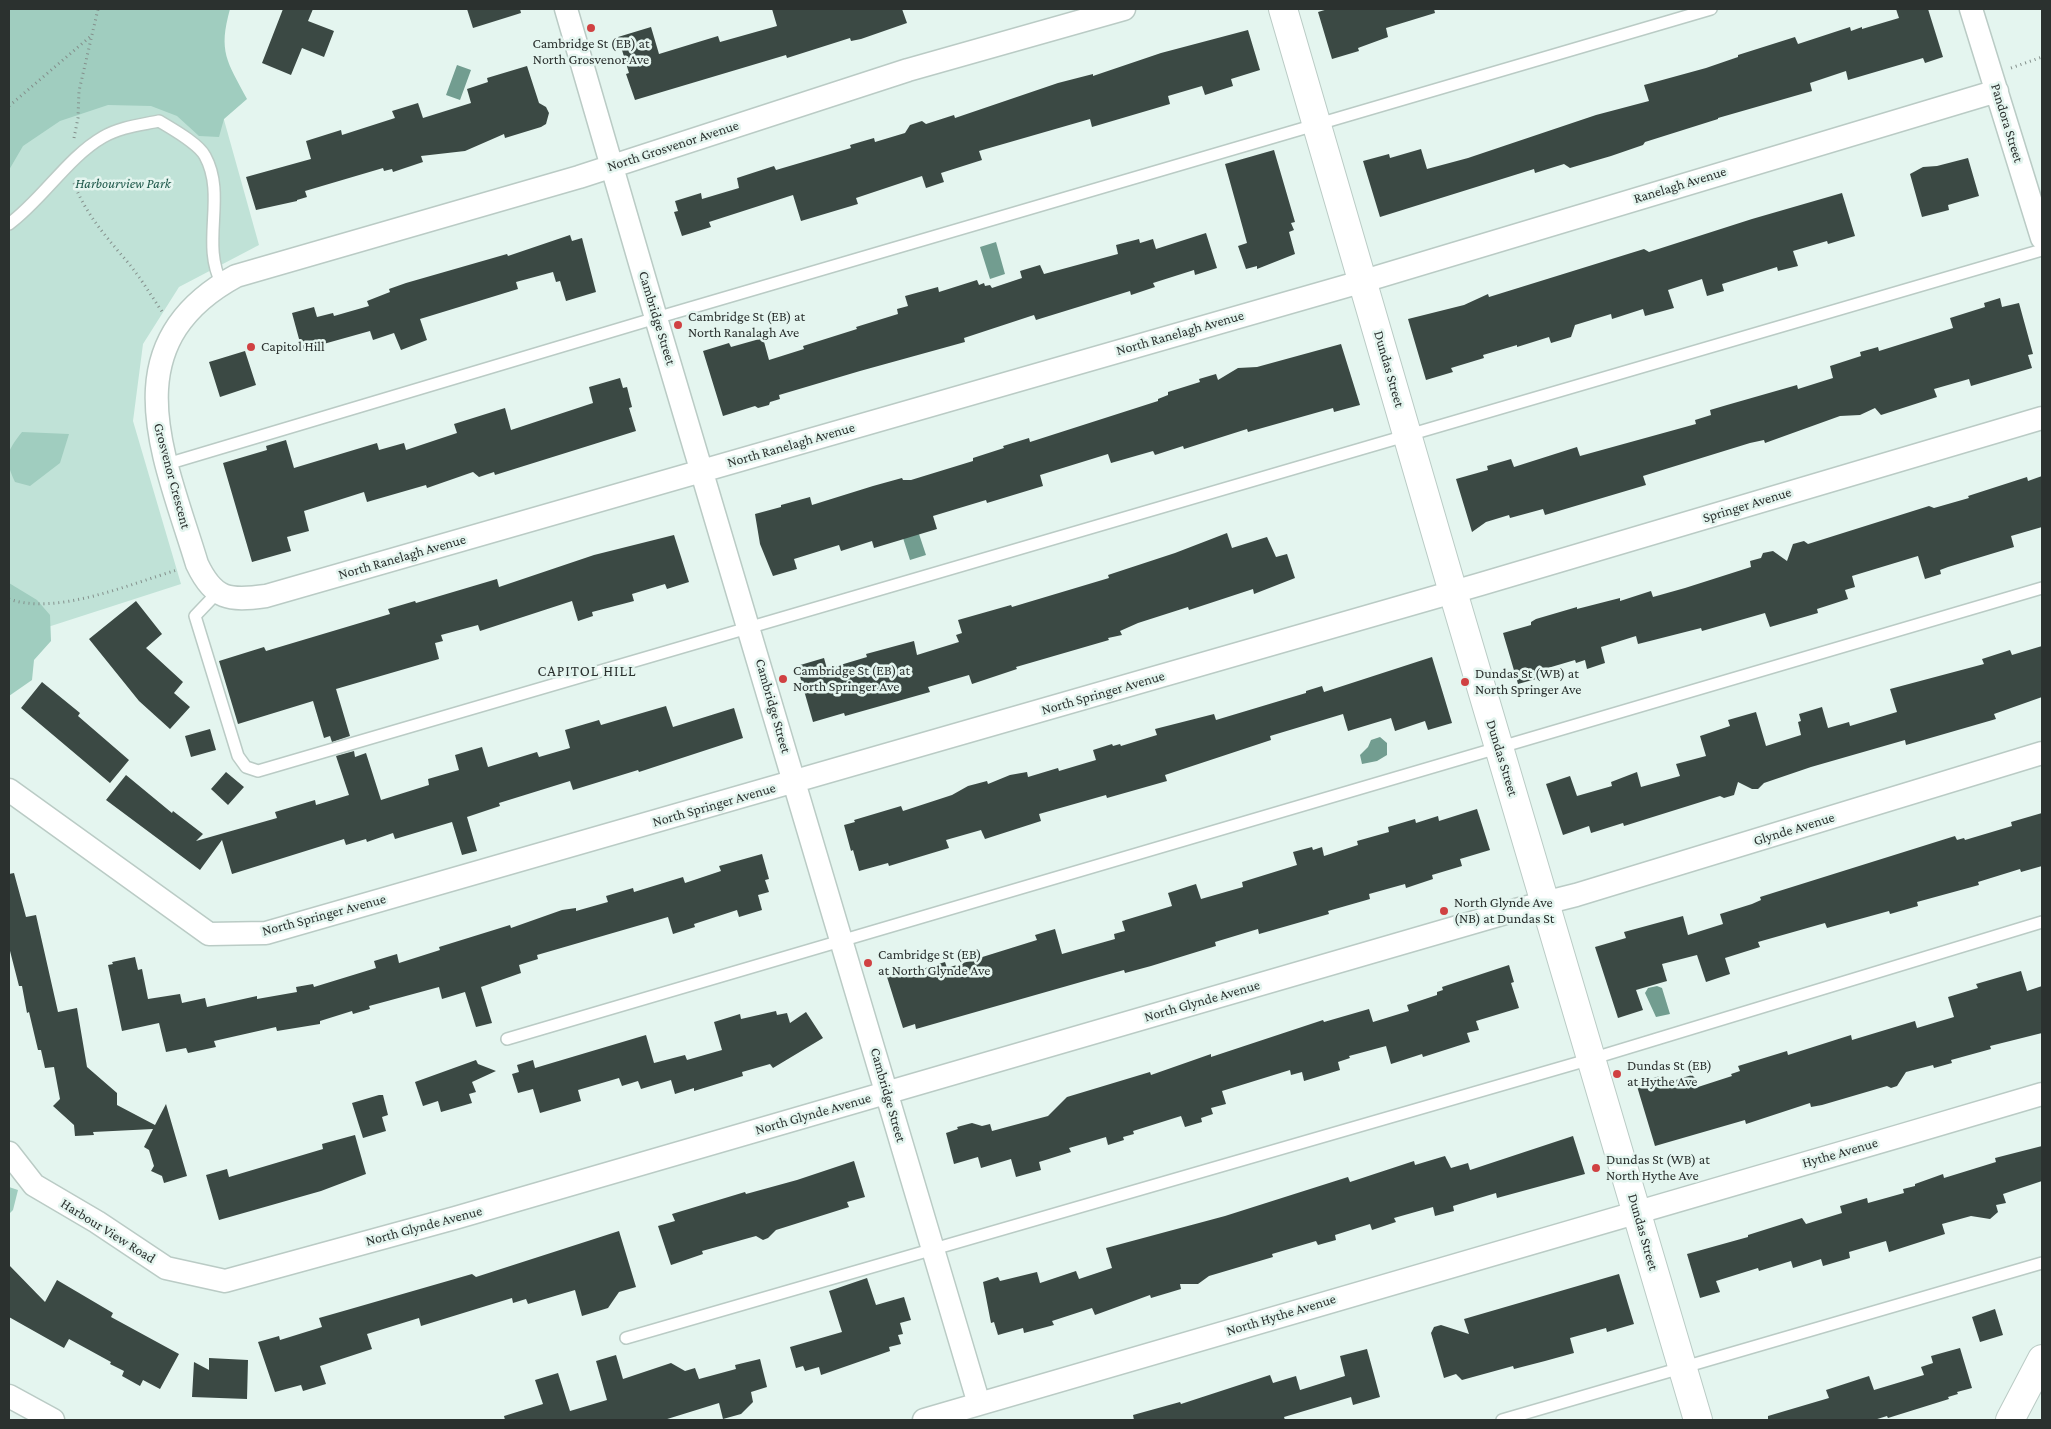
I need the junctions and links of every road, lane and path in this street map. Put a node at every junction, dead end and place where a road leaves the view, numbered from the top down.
1 (98, 9) edge
2 (566, 9) edge
3 (1124, 9) edge
4 (1283, 9) edge
5 (1711, 9) edge
6 (1971, 9) edge
7 (92, 35) junction
8 (2042, 57) edge
9 (1994, 83) junction
10 (9, 106) edge
11 (1318, 126) junction
12 (68, 166) junction
13 (612, 166) junction
14 (9, 224) edge
15 (2042, 238) edge
16 (2042, 250) edge
17 (1364, 281) junction
18 (222, 284) junction
19 (656, 318) junction
20 (177, 328) junction
21 (2042, 418) edge
22 (1408, 434) junction
23 (167, 464) junction
24 (703, 470) junction
25 (197, 564) junction
26 (2042, 588) edge
27 (1453, 592) junction
28 (217, 593) junction
29 (9, 599) edge
30 (749, 626) junction
31 (1499, 749) junction
32 (2042, 753) edge
33 (795, 782) junction
34 (9, 790) edge
35 (1545, 902) junction
36 (2042, 922) edge
37 (842, 939) junction
38 (507, 1038) dead end
39 (1591, 1059) junction
40 (887, 1092) junction
41 (2042, 1094) edge
42 (9, 1153) edge
43 (1638, 1213) junction
44 (934, 1250) junction
45 (2042, 1263) edge
46 (225, 1281) joint
47 (626, 1338) dead end
48 (2042, 1359) edge
49 (1682, 1366) junction
50 (9, 1396) edge
51 (979, 1404) junction
52 (53, 1420) edge
53 (924, 1420) edge
54 (1502, 1420) edge
55 (1698, 1420) edge
56 (2010, 1420) edge

1 - 7 path
2 - 13 street, Cambridge Street
3 - 13 street, North Grosvenor Avenue
4 - 11 street, Dundas Street
5 - 11 lane
6 - 9 street, Pandora Street
7 - 10 path
7 - 12 path
8 - 9 path
9 - 15 street, Pandora Street
9 - 17 street, Ranelagh Avenue
11 - 17 street, Dundas Street
11 - 19 lane
12 - 14 lane
12 - 18 lane
12 - 20 path
13 - 18 street, North Grosvenor Avenue
13 - 19 street, Cambridge Street
16 - 22 lane
17 - 22 street, Dundas Street
17 - 24 street, North Ranelagh Avenue
18 - 20 street, Grosvenor Crescent
19 - 23 lane
19 - 24 street, Cambridge Street
20 - 23 street, Grosvenor Crescent
21 - 27 street, Springer Avenue
22 - 27 street, Dundas Street
22 - 30 lane
23 - 25 street, Grosvenor Crescent
24 - 28 street, North Ranelagh Avenue
24 - 30 street, Cambridge Street
25 - 28 street, Grosvenor Crescent
25 - 29 path
26 - 31 lane
27 - 31 street, Dundas Street
27 - 33 street, North Springer Avenue
28 - 30 lane
30 - 33 street, Cambridge Street
31 - 35 street, Dundas Street
31 - 37 lane
32 - 35 street, Glynde Avenue
33 - 34 street, North Springer Avenue
33 - 37 street, Cambridge Street
35 - 39 street, Dundas Street
35 - 40 street, North Glynde Avenue
36 - 39 lane
37 - 38 lane
37 - 40 street, Cambridge Street
39 - 43 street, Dundas Street
39 - 44 lane
40 - 44 street, Cambridge Street
40 - 46 street, North Glynde Avenue
41 - 43 street, Hythe Avenue
42 - 46 street, Harbour View Road
43 - 49 street, Dundas Street
43 - 51 street, North Hythe Avenue
44 - 47 lane
44 - 51 street, Cambridge Street
45 - 49 lane
48 - 56 street
49 - 54 lane
49 - 55 street, Dundas Street
50 - 52 street
51 - 53 street, North Hythe Avenue

